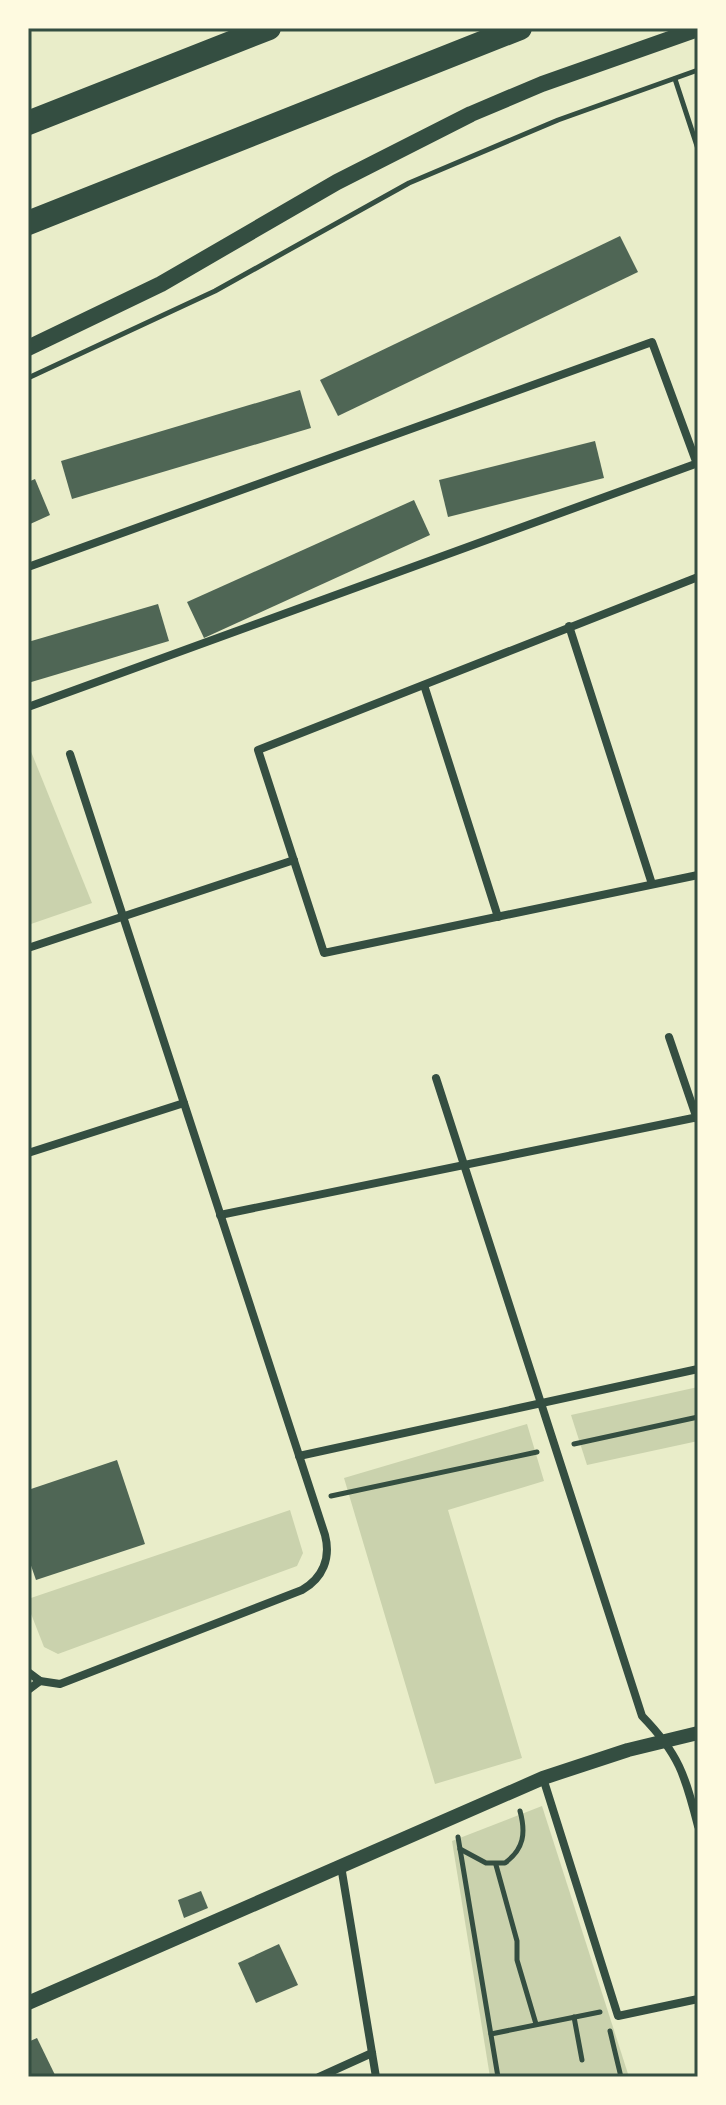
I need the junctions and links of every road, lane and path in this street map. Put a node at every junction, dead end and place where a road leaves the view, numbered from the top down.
1 (269, 28) edge
2 (520, 28) edge
3 (697, 35) edge
4 (698, 70) edge
5 (675, 79) junction
6 (28, 123) edge
7 (698, 149) edge
8 (28, 223) edge
9 (28, 348) edge
10 (28, 378) edge
11 (697, 464) edge
12 (28, 567) edge
13 (698, 577) edge
14 (569, 626) junction
15 (424, 685) junction
16 (28, 707) edge
17 (70, 754) dead end
18 (294, 860) junction
19 (698, 875) edge
20 (652, 884) junction
21 (123, 916) junction
22 (498, 917) junction
23 (28, 948) edge
24 (669, 1037) dead end
25 (436, 1078) dead end
26 (184, 1103) junction
27 (698, 1119) edge
28 (28, 1153) edge
29 (464, 1166) junction
30 (220, 1215) junction
31 (698, 1369) edge
32 (540, 1403) junction
33 (698, 1417) edge
34 (555, 1448) junction
35 (299, 1456) junction
36 (313, 1500) junction
37 (28, 1672) edge
38 (40, 1681) junction
39 (28, 1690) edge
40 (698, 1733) edge
41 (666, 1740) junction
42 (543, 1778) junction
43 (549, 1800) junction
44 (520, 1811) junction
45 (508, 1816) dead end
46 (698, 1826) edge
47 (470, 1830) dead end
48 (459, 1849) junction
49 (496, 1865) junction
50 (341, 1866) junction
51 (698, 1999) edge
52 (28, 2003) edge
53 (605, 2011) dead end
54 (574, 2017) junction
55 (536, 2024) junction
56 (608, 2024) dead end
57 (491, 2034) junction
58 (372, 2053) junction
59 (582, 2060) dead end
60 (319, 2077) edge
61 (376, 2077) edge
62 (498, 2077) edge
63 (621, 2077) edge

1 - 6 highway
2 - 8 highway
3 - 9 main road
4 - 5 path
5 - 7 path
5 - 10 path
11 - 12 street
11 - 16 street
13 - 14 street
14 - 15 street
14 - 20 street
15 - 18 street
15 - 22 street
17 - 21 street
18 - 21 street
18 - 22 street
19 - 20 street
20 - 22 street
21 - 23 street
21 - 26 street
24 - 27 street
25 - 29 street
26 - 28 street
26 - 30 street
27 - 29 street
29 - 30 street
29 - 32 street
30 - 35 street
31 - 32 street
32 - 34 street
32 - 35 street
33 - 34 path
34 - 36 path
34 - 41 street
35 - 36 street
36 - 38 street
37 - 38 street
38 - 39 street
40 - 41 street
41 - 42 street
41 - 46 street
42 - 43 street
42 - 50 street
43 - 44 path
43 - 51 street
44 - 45 path
44 - 49 path
47 - 48 path
48 - 49 path
48 - 57 path
49 - 55 path
50 - 52 street
50 - 58 street
53 - 54 path
54 - 55 path
54 - 59 path
55 - 57 path
56 - 63 path
57 - 62 path
58 - 60 street
58 - 61 street

